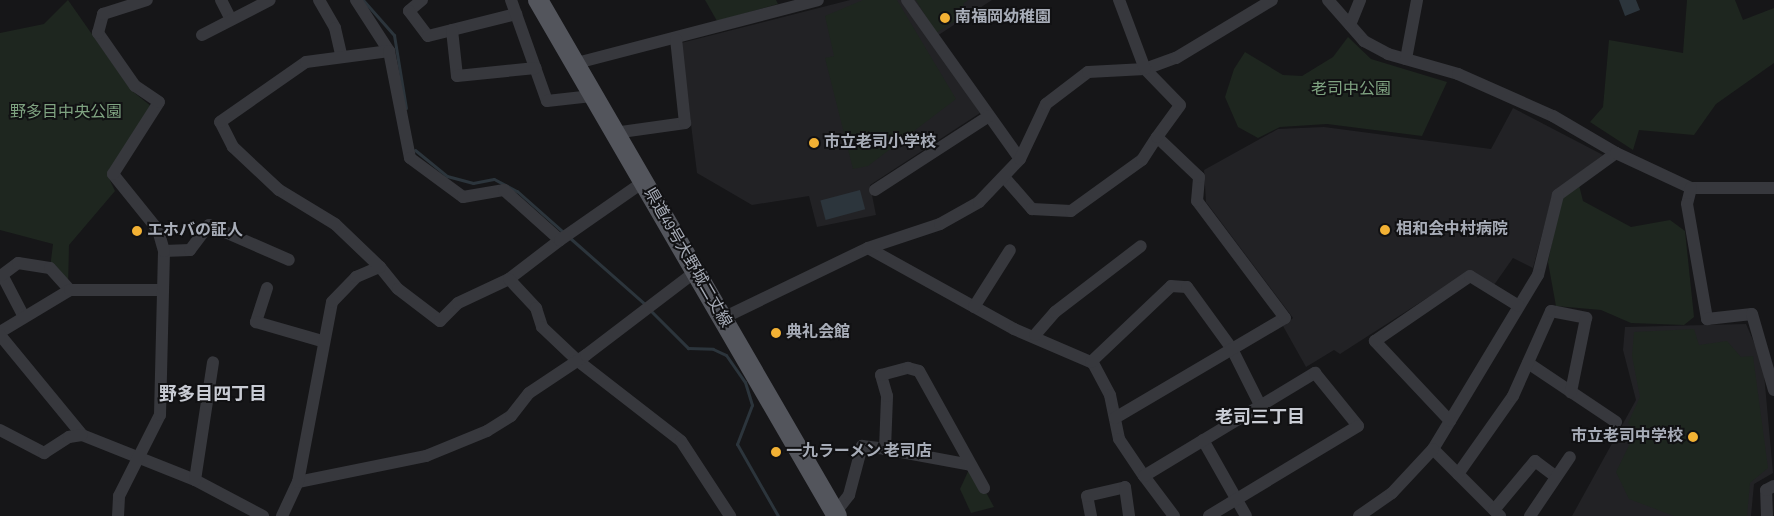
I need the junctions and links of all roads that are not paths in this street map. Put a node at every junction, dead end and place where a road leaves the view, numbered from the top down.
1 (147, 0) edge
2 (221, 0) edge
3 (270, 0) edge
4 (319, 0) edge
5 (356, 0) edge
6 (422, 0) edge
7 (511, 0) edge
8 (538, 0) edge
9 (818, 0) edge
10 (908, 0) edge
11 (1119, 0) edge
12 (1272, 0) edge
13 (1328, 0) edge
14 (1360, 0) edge
15 (1417, 0) edge
16 (782, 5) edge
17 (516, 14) junction
18 (232, 20) junction
19 (1350, 25) junction
20 (452, 30) junction
21 (202, 35) dead end
22 (676, 39) junction
23 (390, 51) junction
24 (341, 55) junction
25 (1406, 59) junction
26 (573, 64) junction
27 (536, 68) junction
28 (1144, 69) junction
29 (592, 96) junction
30 (989, 116) junction
31 (614, 133) junction
32 (1158, 137) junction
33 (1616, 153) junction
34 (1020, 159) junction
35 (1004, 178) junction
36 (643, 182) junction
37 (1691, 188) junction
38 (1774, 188) edge
39 (875, 190) dead end
40 (565, 236) junction
41 (1141, 246) dead end
42 (868, 248) junction
43 (1010, 250) dead end
44 (164, 251) junction
45 (289, 260) dead end
46 (380, 267) junction
47 (695, 272) junction
48 (509, 279) junction
49 (267, 288) dead end
50 (70, 290) junction
51 (163, 290) junction
52 (1519, 306) junction
53 (974, 307) junction
54 (24, 318) junction
55 (721, 318) junction
56 (0, 334) edge
57 (1035, 335) junction
58 (322, 341) junction
59 (1232, 350) junction
60 (578, 361) junction
61 (213, 362) dead end
62 (1091, 362) junction
63 (1528, 363) junction
64 (1774, 390) edge
65 (1571, 392) junction
66 (1260, 406) junction
67 (1115, 418) junction
68 (1450, 421) junction
69 (1616, 422) dead end
70 (0, 430) edge
71 (82, 435) junction
72 (1203, 440) junction
73 (886, 449) junction
74 (1433, 449) junction
75 (137, 457) junction
76 (1570, 457) dead end
77 (971, 465) junction
78 (1458, 474) junction
79 (1144, 476) junction
80 (1556, 478) junction
81 (195, 480) junction
82 (298, 482) junction
83 (1774, 486) edge
84 (984, 488) dead end
85 (1238, 497) junction
86 (1497, 513) edge
87 (836, 514) edge
88 (118, 516) edge
89 (263, 516) edge
90 (282, 516) edge
91 (730, 516) edge
92 (1091, 516) edge
93 (1129, 516) edge
94 (1174, 516) edge
95 (1210, 516) edge
96 (1246, 516) edge
97 (1359, 516) edge
98 (1530, 516) edge
99 (1767, 516) edge

1 - 44 street
2 - 18 street
3 - 18 street
4 - 24 street
5 - 23 street
6 - 20 street
7 - 17 street
8 - 26 main road, 県道49号大野城二丈線
9 - 16 street
10 - 30 street
11 - 28 street
12 - 28 street
13 - 19 street
14 - 19 street
15 - 25 street
16 - 22 street
17 - 20 street
17 - 27 street
18 - 21 street
19 - 25 street
20 - 27 street
22 - 26 street
22 - 31 street
23 - 24 street
23 - 40 street
24 - 46 street
25 - 33 street
26 - 29 main road, 県道49号大野城二丈線
27 - 29 street
28 - 32 street
28 - 34 street
29 - 31 main road, 県道49号大野城二丈線
30 - 34 street
30 - 39 street
31 - 36 main road, 県道49号大野城二丈線
32 - 35 street
32 - 59 street
33 - 37 street
33 - 52 street
34 - 35 street
35 - 42 street
36 - 40 street
36 - 47 main road, 県道49号大野城二丈線
37 - 38 street
37 - 64 street
40 - 48 street
41 - 57 street
42 - 53 street
42 - 55 street
43 - 53 street
44 - 45 street
44 - 51 street
46 - 48 street
46 - 58 street
47 - 55 main road, 県道49号大野城二丈線
47 - 60 street
48 - 60 street
49 - 58 street
50 - 51 street
50 - 54 street
50 - 54 street
51 - 75 street
52 - 68 street
52 - 68 street
53 - 57 street
54 - 56 street
55 - 87 main road, 県道49号大野城二丈線
56 - 71 street
57 - 62 street
58 - 82 street
59 - 62 street
59 - 66 street
59 - 67 street
60 - 82 street
60 - 91 street
61 - 81 street
62 - 67 street
63 - 65 street
63 - 65 street
63 - 78 street
65 - 69 street
66 - 72 street
66 - 85 street
67 - 79 street
68 - 74 street
70 - 71 street
71 - 75 street
72 - 79 street
72 - 85 street
73 - 77 street
73 - 77 street
73 - 87 street
74 - 78 street
74 - 97 street
75 - 81 street
75 - 88 street
76 - 80 street
77 - 84 street
78 - 86 street
79 - 94 street
80 - 86 street
80 - 98 street
81 - 89 street
82 - 90 street
83 - 99 street
85 - 95 street
85 - 96 street
92 - 93 street

